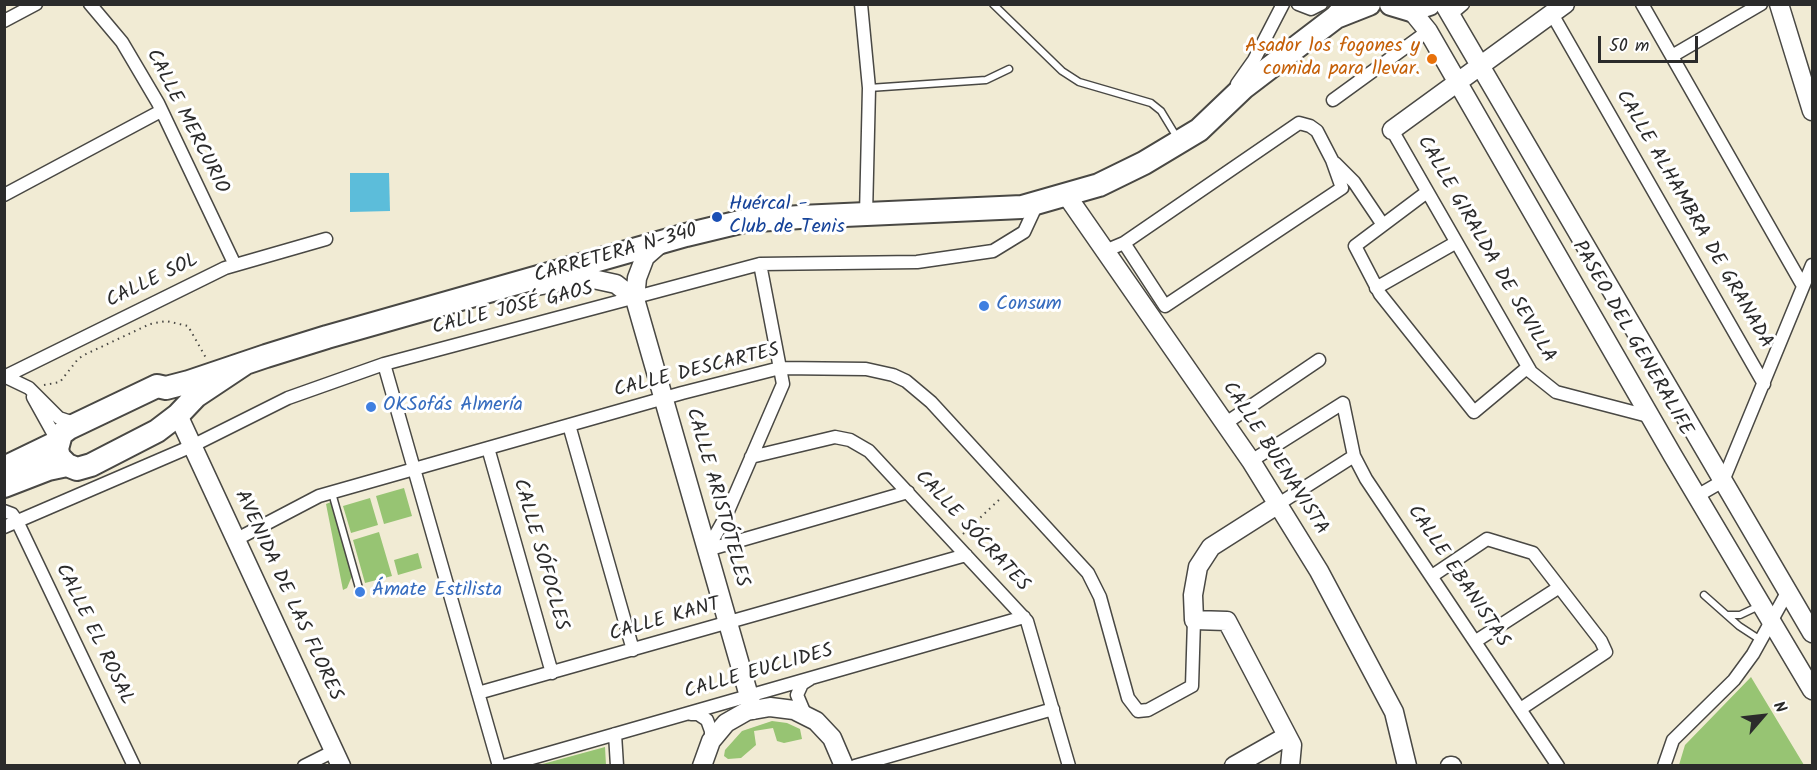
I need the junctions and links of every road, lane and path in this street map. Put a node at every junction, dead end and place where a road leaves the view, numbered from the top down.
1 (36, 4) edge
2 (90, 4) edge
3 (861, 4) edge
4 (993, 4) edge
5 (1283, 4) edge
6 (1298, 4) edge
7 (1369, 4) edge
8 (1642, 4) edge
9 (1761, 4) edge
10 (1779, 4) edge
11 (1411, 6) edge
12 (1452, 8) edge
13 (1335, 9) edge
14 (1559, 9) edge
15 (4, 21) edge
16 (1428, 31) junction
17 (1672, 56) junction
18 (1480, 66) junction
19 (1009, 69) dead end
20 (1458, 82) junction
21 (869, 88) junction
22 (1333, 100) dead end
23 (162, 111) junction
24 (1812, 111) edge
25 (1216, 114) junction
26 (1392, 130) joint
27 (1179, 142) junction
28 (1332, 160) junction
29 (1427, 192) junction
30 (4, 195) edge
31 (1067, 196) junction
32 (1037, 204) junction
33 (866, 214) junction
34 (1383, 225) junction
35 (326, 239) dead end
36 (662, 242) junction
37 (1124, 243) junction
38 (1455, 243) junction
39 (1105, 251) junction
40 (760, 264) junction
41 (235, 265) junction
42 (1812, 265) edge
43 (1803, 286) junction
44 (1376, 288) junction
45 (494, 290) junction
46 (635, 299) junction
47 (1319, 360) dead end
48 (243, 364) junction
49 (384, 364) junction
50 (1528, 367) junction
51 (780, 368) junction
52 (213, 374) junction
53 (5, 377) edge
54 (1764, 384) junction
55 (29, 388) junction
56 (166, 388) junction
57 (663, 398) junction
58 (178, 415) junction
59 (1652, 417) junction
60 (1226, 423) junction
61 (77, 424) junction
62 (569, 425) junction
63 (157, 431) junction
64 (58, 442) junction
65 (192, 446) junction
66 (488, 448) junction
67 (1354, 456) junction
68 (751, 458) junction
69 (1251, 461) junction
70 (67, 465) junction
71 (4, 468) edge
72 (414, 469) junction
73 (1723, 481) junction
74 (4, 486) edge
75 (332, 492) junction
76 (908, 492) junction
77 (1697, 495) junction
78 (1003, 497) dead end
79 (1277, 505) junction
80 (4, 511) edge
81 (17, 521) junction
82 (4, 527) edge
83 (237, 539) junction
84 (954, 542) junction
85 (707, 550) junction
86 (966, 555) junction
87 (1432, 576) junction
88 (359, 588) dead end
89 (1558, 588) junction
90 (1788, 591) junction
91 (1704, 595) dead end
92 (1761, 605) junction
93 (1726, 615) junction
94 (1024, 617) junction
95 (1194, 620) junction
96 (728, 623) junction
97 (1772, 623) junction
98 (1812, 633) edge
99 (1476, 641) junction
100 (1762, 641) junction
101 (633, 650) junction
102 (552, 673) junction
103 (814, 677) junction
104 (1812, 690) edge
105 (478, 693) junction
106 (751, 703) junction
107 (1522, 708) junction
108 (1053, 709) junction
109 (683, 714) junction
110 (805, 715) junction
111 (615, 734) junction
112 (1287, 736) junction
113 (711, 741) junction
114 (338, 758) edge
115 (134, 765) edge
116 (304, 765) edge
117 (499, 765) edge
118 (504, 765) edge
119 (617, 765) edge
120 (702, 765) edge
121 (711, 765) edge
122 (836, 765) edge
123 (844, 765) edge
124 (855, 765) edge
125 (1069, 765) edge
126 (1234, 765) edge
127 (1290, 765) edge
128 (1407, 765) edge
129 (1558, 765) edge
130 (1664, 765) edge

1 - 15 street
2 - 23 street, CALLE MERCURIO
3 - 21 street
4 - 27 lane
5 - 25 street
6 - 13 street
7 - 13 highway, CARRETERA N-340
8 - 17 street
9 - 17 street
10 - 24 street
11 - 16 street, PASEO DEL GENERALIFE
12 - 18 street, PASEO DEL GENERALIFE
13 - 25 highway, CARRETERA N-340
14 - 18 street
14 - 54 street, CALLE ALHAMBRA DE GRANADA
16 - 20 street, PASEO DEL GENERALIFE
16 - 22 street
17 - 43 street
18 - 20 street
18 - 73 street, PASEO DEL GENERALIFE
19 - 21 lane
20 - 26 street
20 - 59 street, PASEO DEL GENERALIFE
21 - 33 street
23 - 30 street
23 - 41 street, CALLE MERCURIO
25 - 27 highway, CARRETERA N-340
26 - 29 street, CALLE GIRALDA DE SEVILLA
27 - 31 highway, CARRETERA N-340
28 - 34 street
28 - 37 street
28 - 37 street
29 - 34 street
29 - 38 street, CALLE GIRALDA DE SEVILLA
31 - 32 highway, CARRETERA N-340
31 - 39 street, CALLE BUENAVISTA
32 - 33 highway, CARRETERA N-340
32 - 40 street, CALLE JOSÉ GAOS
33 - 36 highway, CARRETERA N-340
34 - 44 street
35 - 41 street, CALLE SOL
36 - 45 highway, CARRETERA N-340
36 - 46 street, CALLE ARISTÓTELES
37 - 39 street
38 - 44 street
38 - 50 street, CALLE GIRALDA DE SEVILLA
39 - 60 street, CALLE BUENAVISTA
40 - 46 street, CALLE JOSÉ GAOS
40 - 51 street
41 - 53 street, CALLE SOL
42 - 43 street
43 - 54 street
44 - 50 street
45 - 46 street
45 - 48 highway, CARRETERA N-340
46 - 49 street, CALLE JOSÉ GAOS
46 - 57 street, CALLE ARISTÓTELES
47 - 60 street
48 - 52 highway, CARRETERA N-340
48 - 58 highway, CARRETERA N-340
49 - 65 street, CALLE JOSÉ GAOS
49 - 72 street
50 - 59 street, CALLE GIRALDA DE SEVILLA
51 - 57 street, CALLE DESCARTES
51 - 68 street
51 - 95 street, CALLE DESCARTES
52 - 55 path
52 - 56 highway, CARRETERA N-340
53 - 55 street
54 - 73 street
55 - 61 street
55 - 64 street
56 - 58 highway
56 - 61 highway, CARRETERA N-340
57 - 62 street, CALLE DESCARTES
57 - 85 street, CALLE ARISTÓTELES
58 - 63 highway, CARRETERA N-340
58 - 65 street, AVENIDA DE LAS FLORES
59 - 77 street, PASEO DEL GENERALIFE
60 - 69 street, CALLE BUENAVISTA
61 - 64 highway, CARRETERA N-340
62 - 66 street, CALLE DESCARTES
62 - 101 street
63 - 65 street
63 - 70 highway, CARRETERA N-340
64 - 70 highway
64 - 71 highway, CARRETERA N-340
65 - 81 street, CALLE JOSÉ GAOS
65 - 83 street, AVENIDA DE LAS FLORES
66 - 72 street, CALLE DESCARTES
66 - 102 street, CALLE SÓFOCLES
67 - 69 street, CALLE EBANISTAS
67 - 79 street
67 - 87 street, CALLE EBANISTAS
68 - 76 street, CALLE SÓCRATES
68 - 85 street
69 - 79 street, CALLE BUENAVISTA
70 - 74 highway, CARRETERA N-340
72 - 75 street, CALLE DESCARTES
72 - 105 street
73 - 77 street
73 - 90 street, PASEO DEL GENERALIFE
75 - 83 street, CALLE DESCARTES
75 - 88 lane
76 - 84 street, CALLE SÓCRATES
76 - 85 street
77 - 92 street, PASEO DEL GENERALIFE
78 - 84 path
79 - 95 street
79 - 128 street, CALLE BUENAVISTA
80 - 81 street
81 - 82 street, CALLE JOSÉ GAOS
81 - 115 street, CALLE EL ROSAL
83 - 114 street, AVENIDA DE LAS FLORES
84 - 86 street, CALLE SÓCRATES
85 - 96 street, CALLE ARISTÓTELES
86 - 94 street, CALLE SÓCRATES
86 - 96 street, CALLE KANT
87 - 89 street
87 - 99 street, CALLE EBANISTAS
89 - 99 street
89 - 107 street
90 - 97 street
90 - 98 street, PASEO DEL GENERALIFE
91 - 93 lane
92 - 93 lane
92 - 97 street, PASEO DEL GENERALIFE
93 - 100 lane
94 - 103 street, CALLE EUCLIDES
94 - 108 street, CALLE SÓCRATES
95 - 112 street
96 - 101 street, CALLE KANT
96 - 106 street, CALLE ARISTÓTELES
97 - 100 street
97 - 104 street, PASEO DEL GENERALIFE
99 - 107 street, CALLE EBANISTAS
100 - 130 street
101 - 102 street, CALLE KANT
102 - 105 street, CALLE KANT
103 - 106 street, CALLE EUCLIDES
103 - 110 street
105 - 117 street
106 - 109 street, CALLE EUCLIDES
106 - 110 street
106 - 113 street
107 - 129 street, CALLE EBANISTAS
108 - 124 street
108 - 125 street, CALLE SÓCRATES
109 - 111 street, CALLE EUCLIDES
109 - 113 street
110 - 123 street
111 - 118 street, CALLE EUCLIDES
111 - 119 street
112 - 126 street
112 - 127 street
113 - 120 street
114 - 116 street
121 - 122 street

